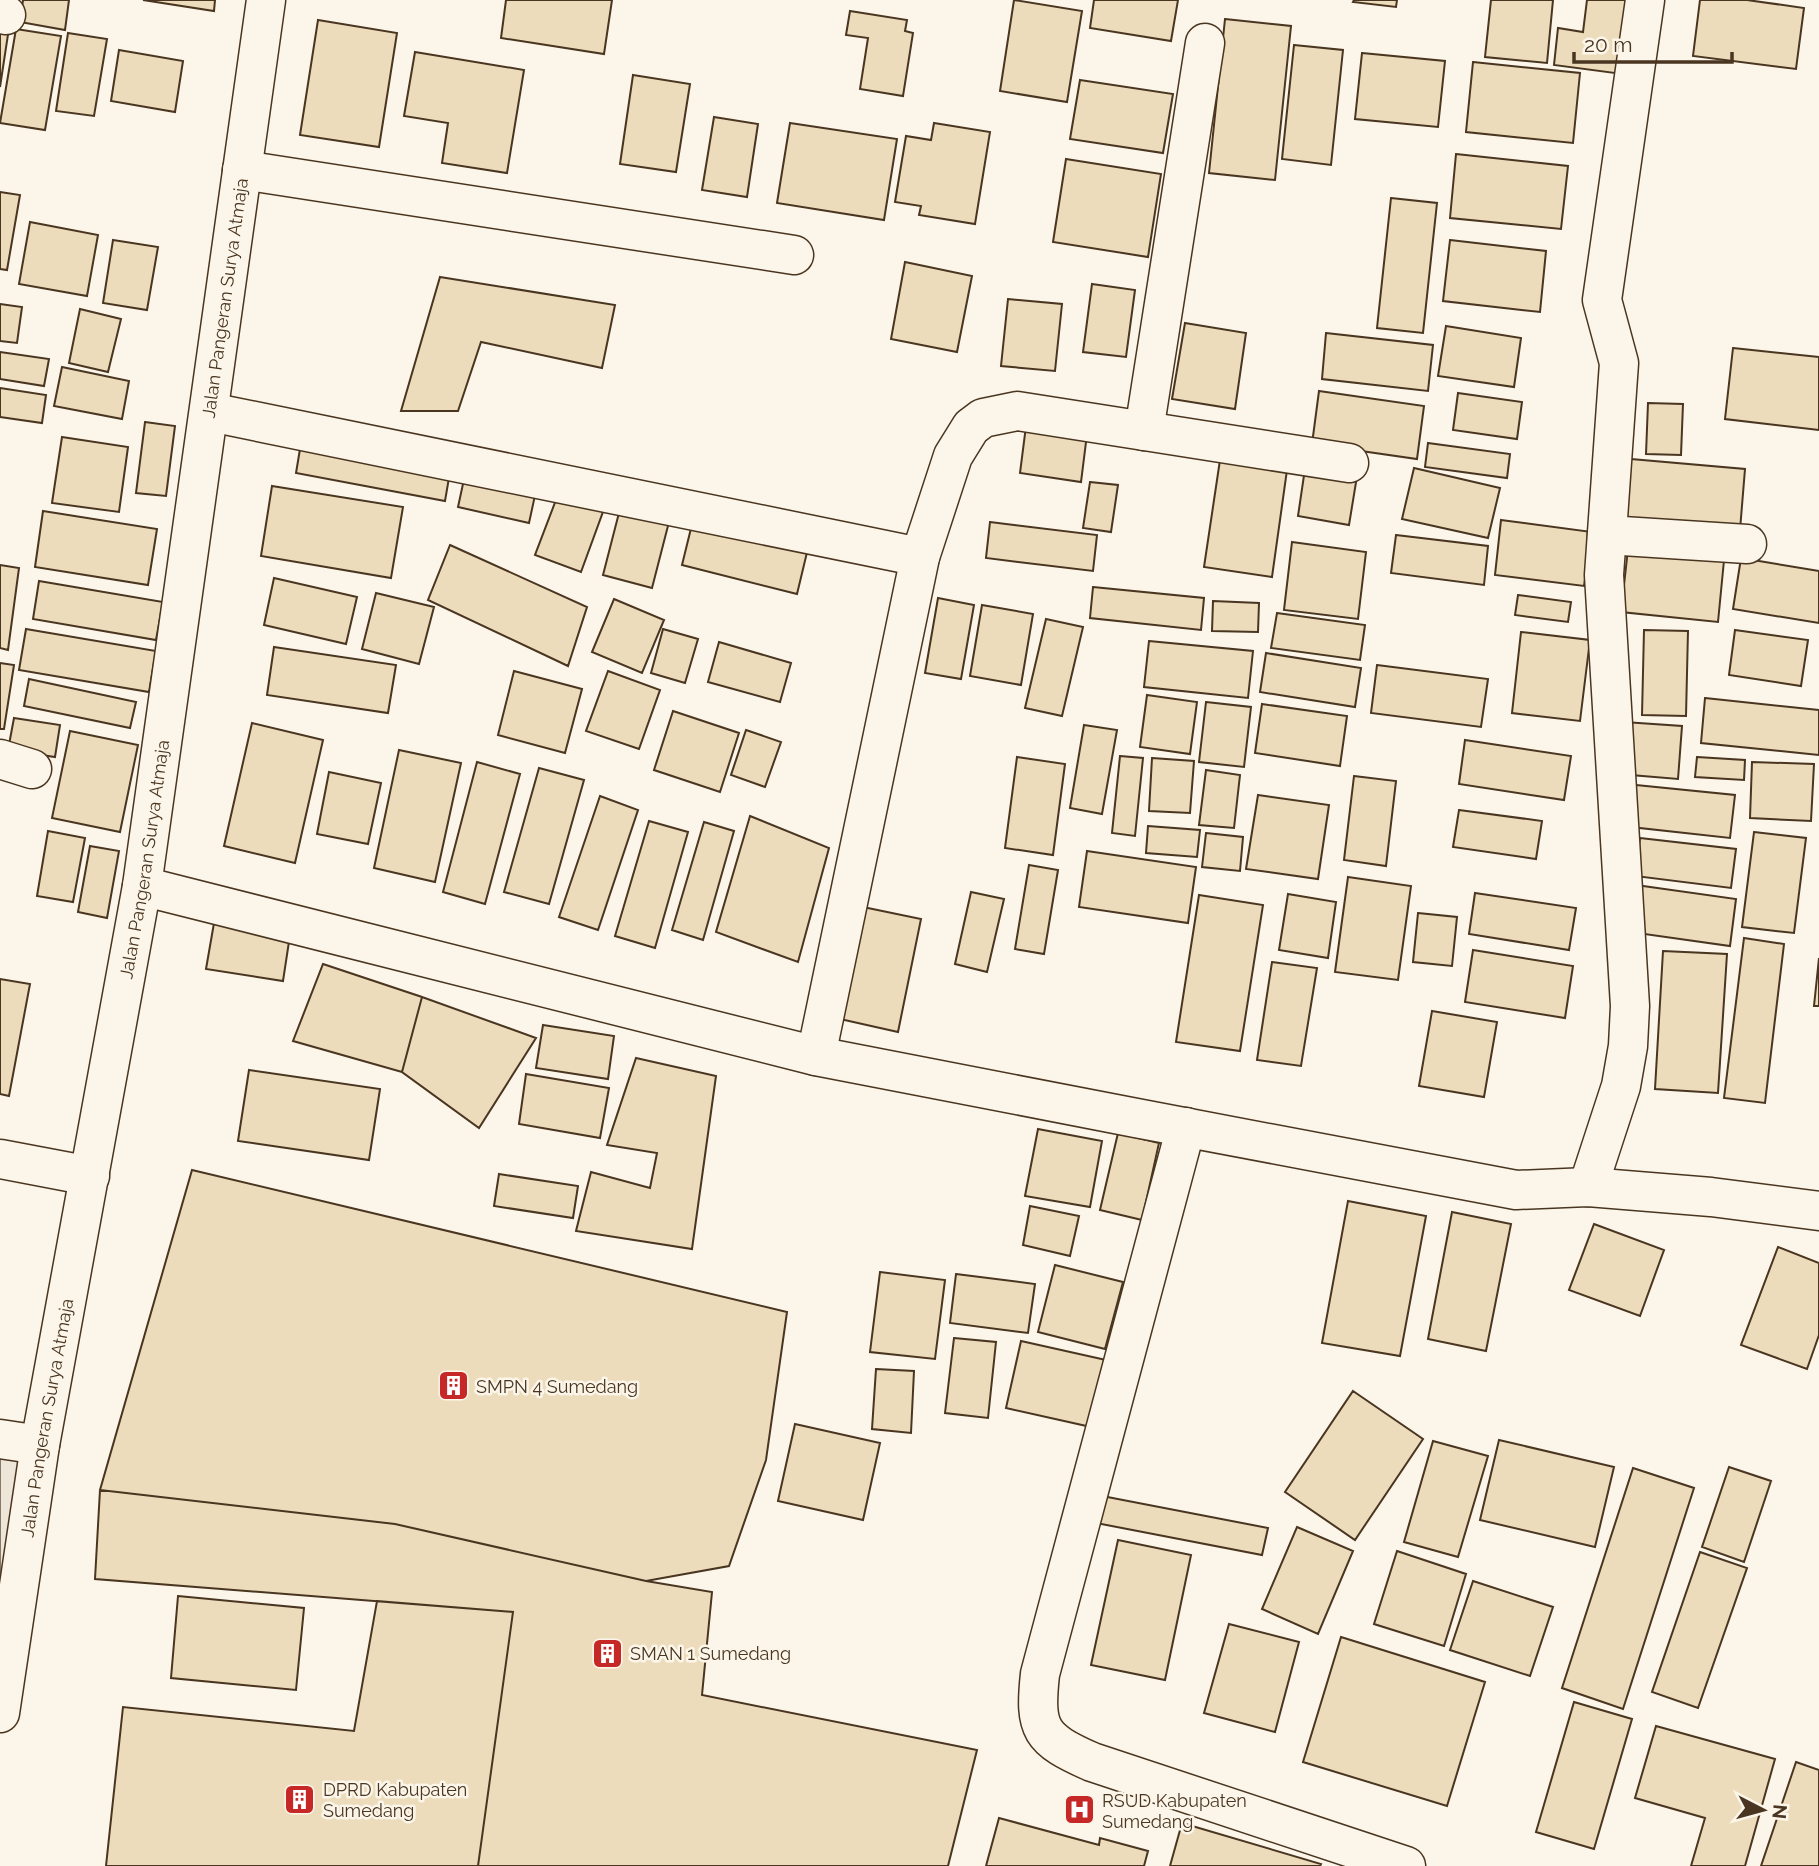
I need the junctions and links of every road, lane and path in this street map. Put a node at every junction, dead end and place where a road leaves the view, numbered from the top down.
1 (266, 0) edge
2 (1645, 0) edge
3 (1205, 43) dead end
4 (242, 170) junction
5 (794, 255) dead end
6 (209, 412) junction
7 (1144, 431) junction
8 (1349, 463) dead end
9 (1607, 535) junction
10 (1747, 544) dead end
11 (920, 557) junction
12 (142, 886) junction
13 (816, 1056) junction
14 (1186, 1127) junction
15 (0, 1159) edge
16 (90, 1176) junction
17 (1588, 1187) junction
18 (1819, 1211) edge
19 (0, 1439) edge
20 (40, 1445) junction
21 (0, 1713) edge
22 (1406, 1866) edge

1 - 4 street, Jalan Pangeran Surya Atmaja
2 - 9 street
3 - 7 street
4 - 5 street
4 - 6 street, Jalan Pangeran Surya Atmaja
6 - 11 street
6 - 12 street, Jalan Pangeran Surya Atmaja
7 - 8 street
7 - 11 street
9 - 10 street
9 - 17 street
11 - 13 street
12 - 13 street
12 - 16 street, Jalan Pangeran Surya Atmaja
13 - 14 street
14 - 17 street
14 - 22 street
15 - 16 street
16 - 20 street, Jalan Pangeran Surya Atmaja
17 - 18 street
19 - 20 street
20 - 21 street, Jalan Pangeran Surya Atmaja

